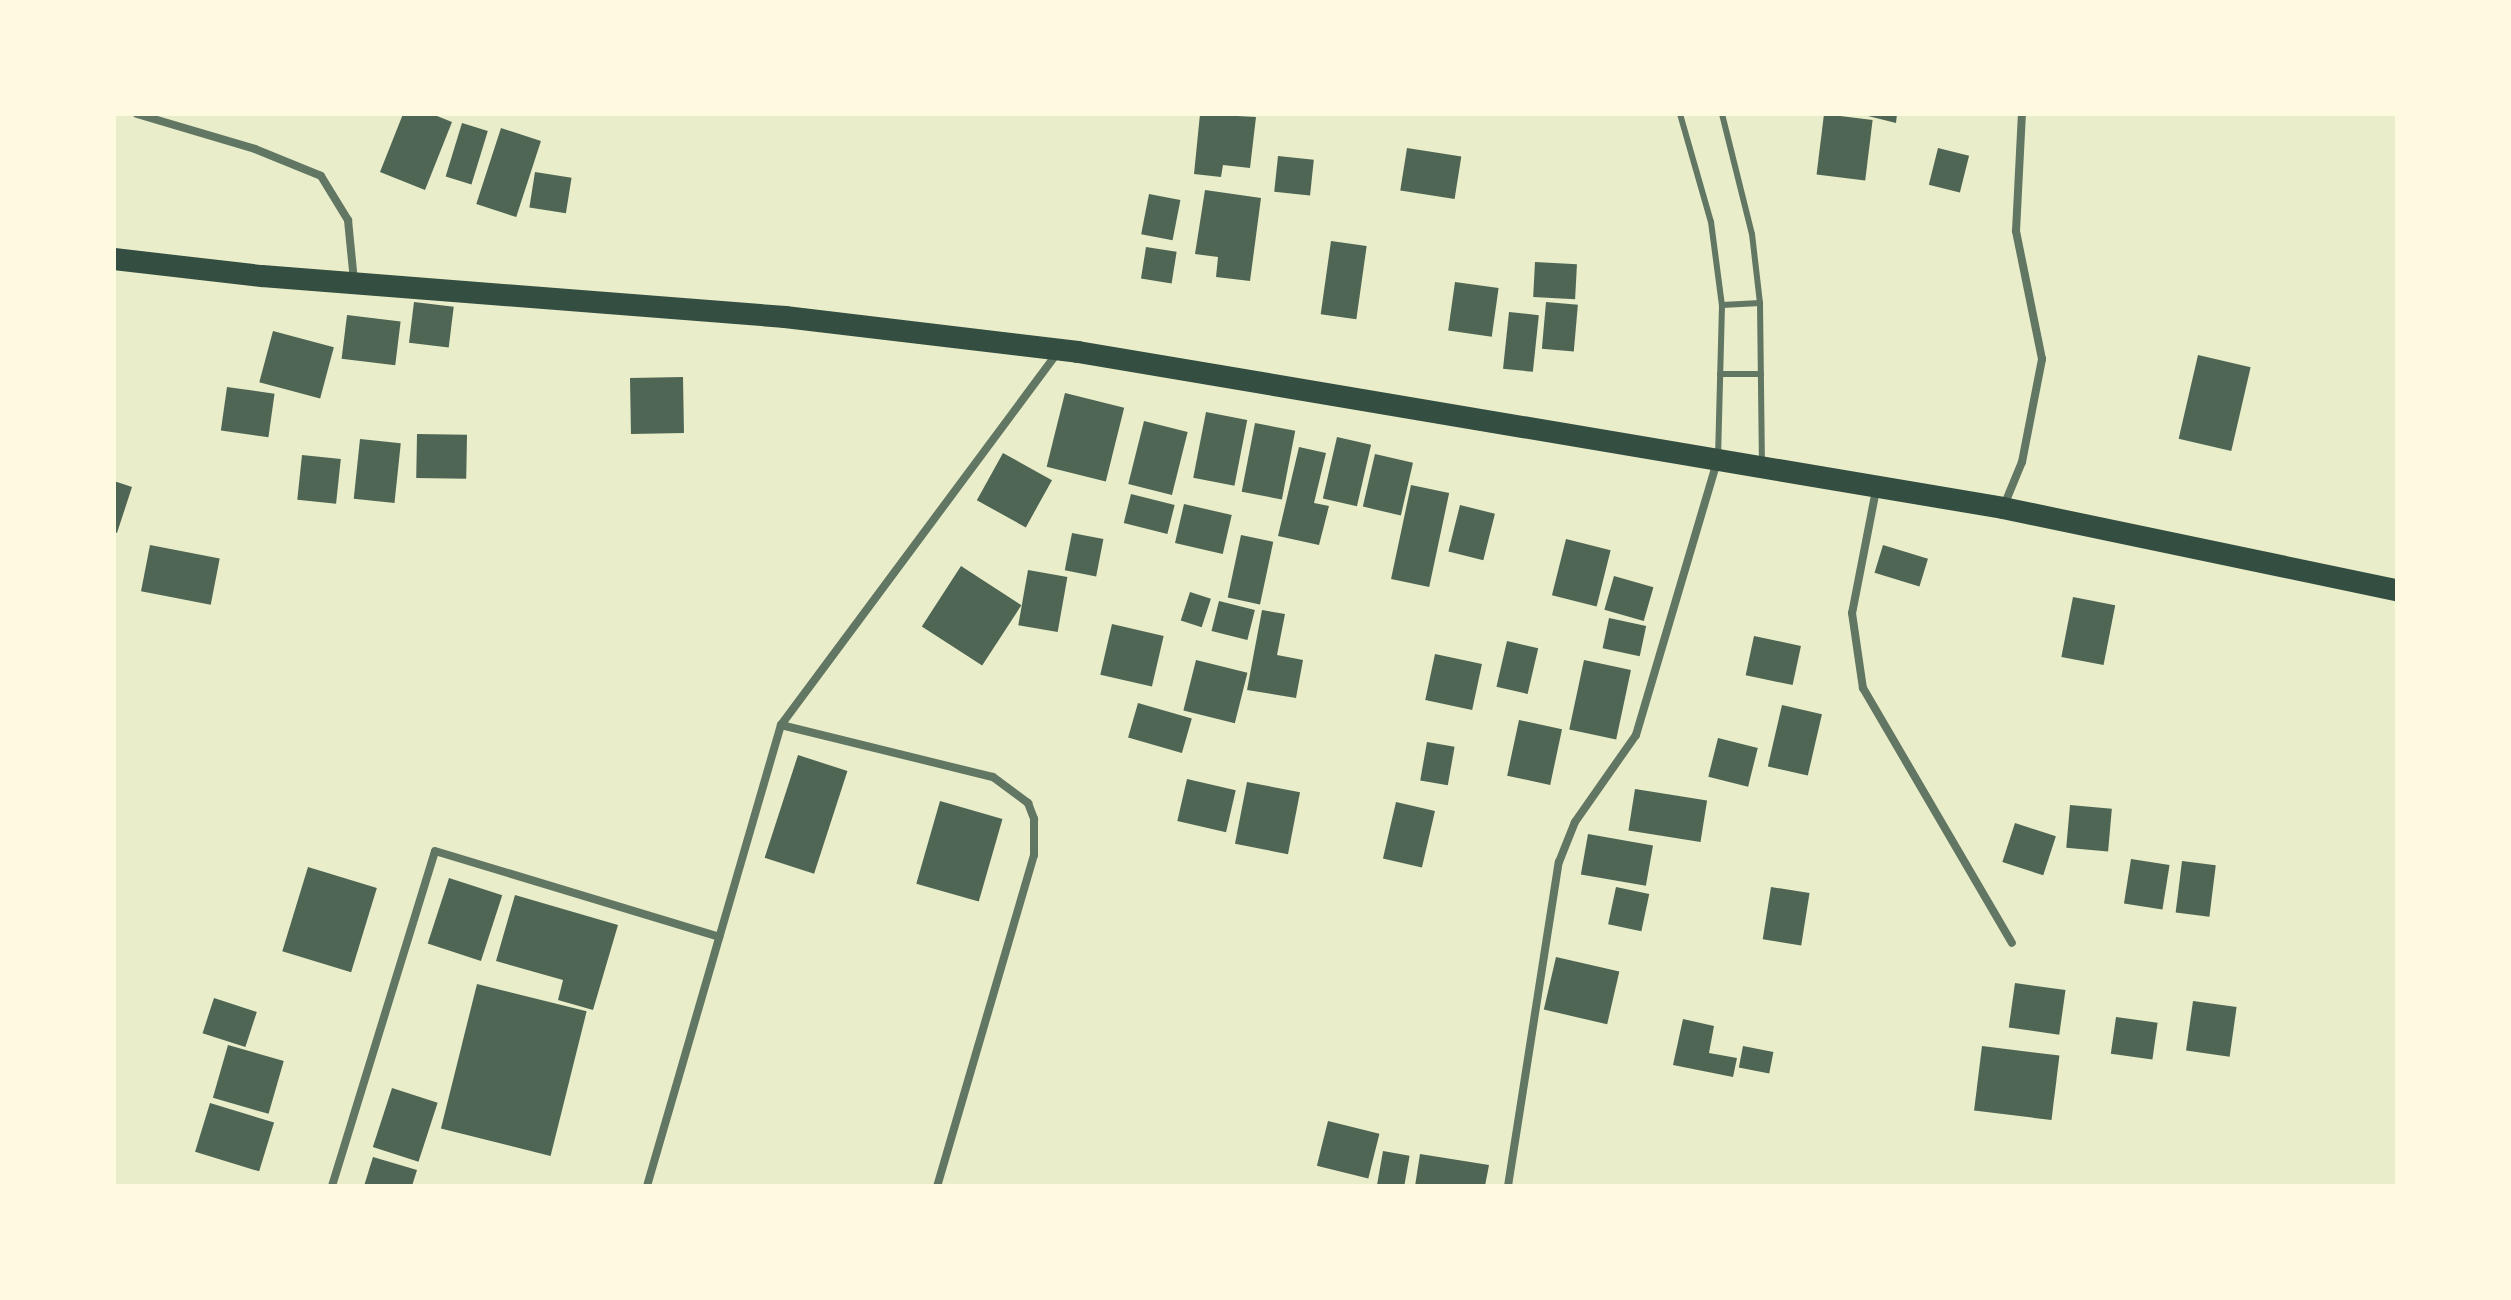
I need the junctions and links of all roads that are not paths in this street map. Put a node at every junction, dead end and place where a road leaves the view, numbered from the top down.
1 (137, 114) edge
2 (1680, 114) edge
3 (1722, 114) edge
4 (2022, 114) edge
5 (114, 259) edge
6 (354, 282) junction
7 (1760, 303) junction
8 (1722, 305) junction
9 (1058, 351) junction
10 (1720, 374) junction
11 (1761, 374) junction
12 (1717, 458) junction
13 (1762, 469) junction
14 (1876, 489) junction
15 (2003, 508) junction
16 (2397, 590) edge
17 (781, 725) junction
18 (719, 937) junction
19 (2012, 943) dead end
20 (332, 1186) edge
21 (647, 1186) edge
22 (937, 1186) edge
23 (1508, 1186) edge

1 - 6 street
2 - 8 lane
3 - 7 lane
4 - 15 street
5 - 6 highway
6 - 9 highway
7 - 8 lane
7 - 11 lane
8 - 10 lane
9 - 12 highway
9 - 17 street
10 - 11 lane
10 - 12 lane
11 - 13 lane
12 - 13 highway
12 - 23 street
13 - 14 highway
14 - 15 highway
14 - 19 street
15 - 16 highway
17 - 18 street
17 - 22 street
18 - 20 street
18 - 21 street

